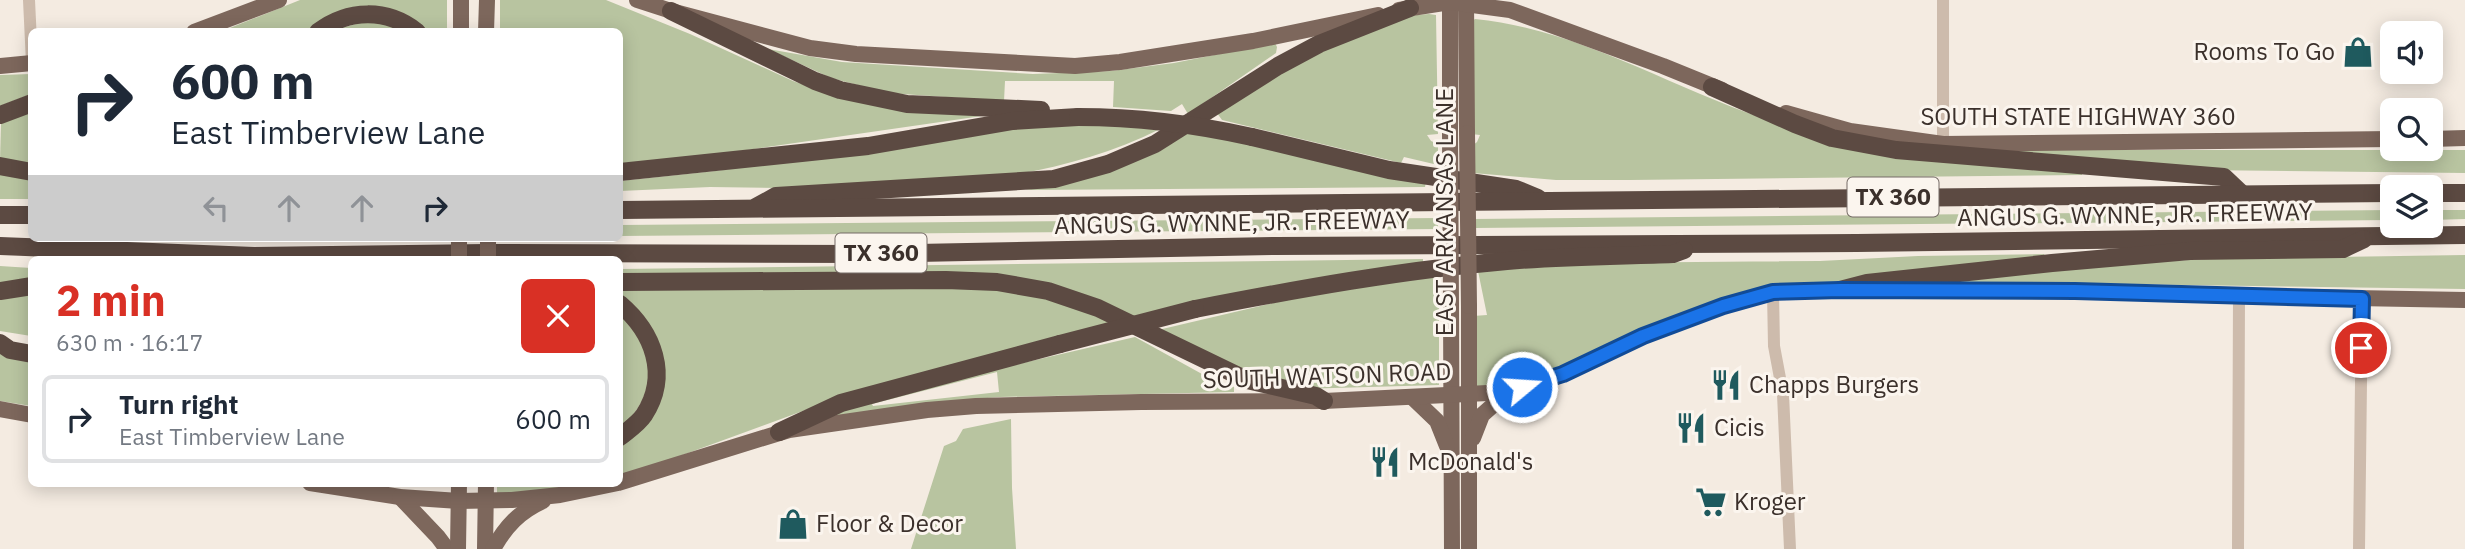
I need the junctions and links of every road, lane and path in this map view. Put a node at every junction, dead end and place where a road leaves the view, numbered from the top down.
1 (29, 0) edge
2 (279, 0) edge
3 (461, 0) edge
4 (486, 0) edge
5 (637, 0) edge
6 (1492, 0) edge
7 (1944, 0) edge
8 (1450, 1) edge
9 (1467, 2) edge
10 (253, 4) edge
11 (1416, 4) edge
12 (1510, 10) junction
13 (671, 11) junction
14 (30, 28) edge
15 (202, 28) edge
16 (325, 28) edge
17 (411, 28) edge
18 (461, 28) edge
19 (486, 28) edge
20 (28, 63) edge
21 (0, 66) edge
22 (1712, 87) junction
23 (28, 104) edge
24 (0, 115) edge
25 (1078, 117) junction
26 (2465, 138) edge
27 (2380, 139) edge
28 (2443, 139) edge
29 (1943, 144) junction
30 (0, 166) edge
31 (28, 171) edge
32 (623, 172) edge
33 (2380, 193) edge
34 (2443, 193) edge
35 (2465, 193) edge
36 (2242, 194) junction
37 (1544, 201) junction
38 (753, 208) junction
39 (623, 210) edge
40 (0, 215) edge
41 (28, 215) edge
42 (2371, 235) junction
43 (2465, 235) edge
44 (1704, 242) junction
45 (0, 246) edge
46 (228, 256) edge
47 (310, 256) edge
48 (623, 282) edge
49 (28, 287) edge
50 (1840, 290) junction
51 (0, 291) edge
52 (1773, 292) junction
53 (2239, 296) junction
54 (2362, 299) junction
55 (2465, 300) edge
56 (623, 307) edge
57 (0, 342) edge
58 (28, 343) edge
59 (28, 353) edge
60 (1508, 392) junction
61 (1469, 395) junction
62 (1451, 396) junction
63 (1413, 398) junction
64 (1324, 401) junction
65 (0, 409) edge
66 (28, 414) edge
67 (779, 432) junction
68 (623, 434) edge
69 (1469, 454) junction
70 (1451, 464) junction
71 (623, 481) edge
72 (336, 487) edge
73 (459, 487) edge
74 (486, 487) edge
75 (598, 487) edge
76 (559, 495) junction
77 (400, 497) junction
78 (458, 501) junction
79 (485, 501) junction
80 (447, 549) edge
81 (458, 549) edge
82 (485, 549) edge
83 (494, 549) edge
84 (1452, 549) edge
85 (1469, 549) edge
86 (1790, 549) edge
87 (2238, 549) edge
88 (2360, 549) edge

1 - 14 street
2 - 10 main road
3 - 18 main road
4 - 19 main road
5 - 13 main road
6 - 12 main road
7 - 29 street
8 - 9 main road, SOUTH STATE HIGHWAY 360
8 - 11 main road
8 - 62 main road, EAST ARKANSAS LANE, bridge
9 - 12 main road, SOUTH STATE HIGHWAY 360
9 - 61 main road, EAST ARKANSAS LANE, bridge
10 - 15 main road
11 - 13 main road
11 - 38 highway
12 - 22 main road, SOUTH STATE HIGHWAY 360
13 - 25 highway
16 - 17 highway
20 - 21 main road
22 - 29 main road, SOUTH STATE HIGHWAY 360
22 - 36 highway
23 - 24 highway
25 - 32 highway
25 - 37 highway, bridge
26 - 28 main road
27 - 29 main road, SOUTH STATE HIGHWAY 360
30 - 31 highway
33 - 36 highway, ANGUS G. WYNNE, JR. FREEWAY / TX 360
34 - 35 highway
36 - 37 highway, ANGUS G. WYNNE, JR. FREEWAY / TX 360
37 - 38 highway, ANGUS G. WYNNE, JR. FREEWAY / TX 360
38 - 39 highway, ANGUS G. WYNNE, JR. FREEWAY / TX 360
40 - 41 highway
42 - 43 highway, ANGUS G. WYNNE, JR. FREEWAY / TX 360
42 - 44 highway, ANGUS G. WYNNE, JR. FREEWAY / TX 360
42 - 50 highway
44 - 47 highway, ANGUS G. WYNNE, JR. FREEWAY / TX 360
44 - 67 highway, bridge
45 - 46 highway, ANGUS G. WYNNE, JR. FREEWAY / TX 360
48 - 64 highway
49 - 51 highway
50 - 52 main road, SOUTH WATSON ROAD
50 - 53 main road, SOUTH WATSON ROAD
52 - 60 main road, SOUTH WATSON ROAD
52 - 86 street
53 - 54 main road, SOUTH WATSON ROAD
53 - 87 street
54 - 55 main road, SOUTH WATSON ROAD
54 - 88 street
56 - 68 highway
57 - 58 highway
57 - 59 highway
60 - 61 main road, SOUTH WATSON ROAD
60 - 69 main road
61 - 62 main road, SOUTH WATSON ROAD
61 - 69 main road, EAST ARKANSAS LANE
62 - 63 main road, SOUTH WATSON ROAD
62 - 70 main road, EAST ARKANSAS LANE
63 - 64 main road, SOUTH WATSON ROAD
63 - 70 main road
64 - 67 main road, SOUTH WATSON ROAD
65 - 66 main road
67 - 71 main road, SOUTH WATSON ROAD
69 - 85 main road, EAST ARKANSAS LANE
70 - 84 main road, EAST ARKANSAS LANE
72 - 77 main road, SOUTH WATSON ROAD
73 - 78 main road
74 - 79 main road
75 - 76 main road, SOUTH WATSON ROAD
76 - 79 main road, SOUTH WATSON ROAD
76 - 83 main road
77 - 78 main road, SOUTH WATSON ROAD
77 - 80 main road
78 - 79 main road, SOUTH WATSON ROAD
78 - 81 main road
79 - 82 main road

